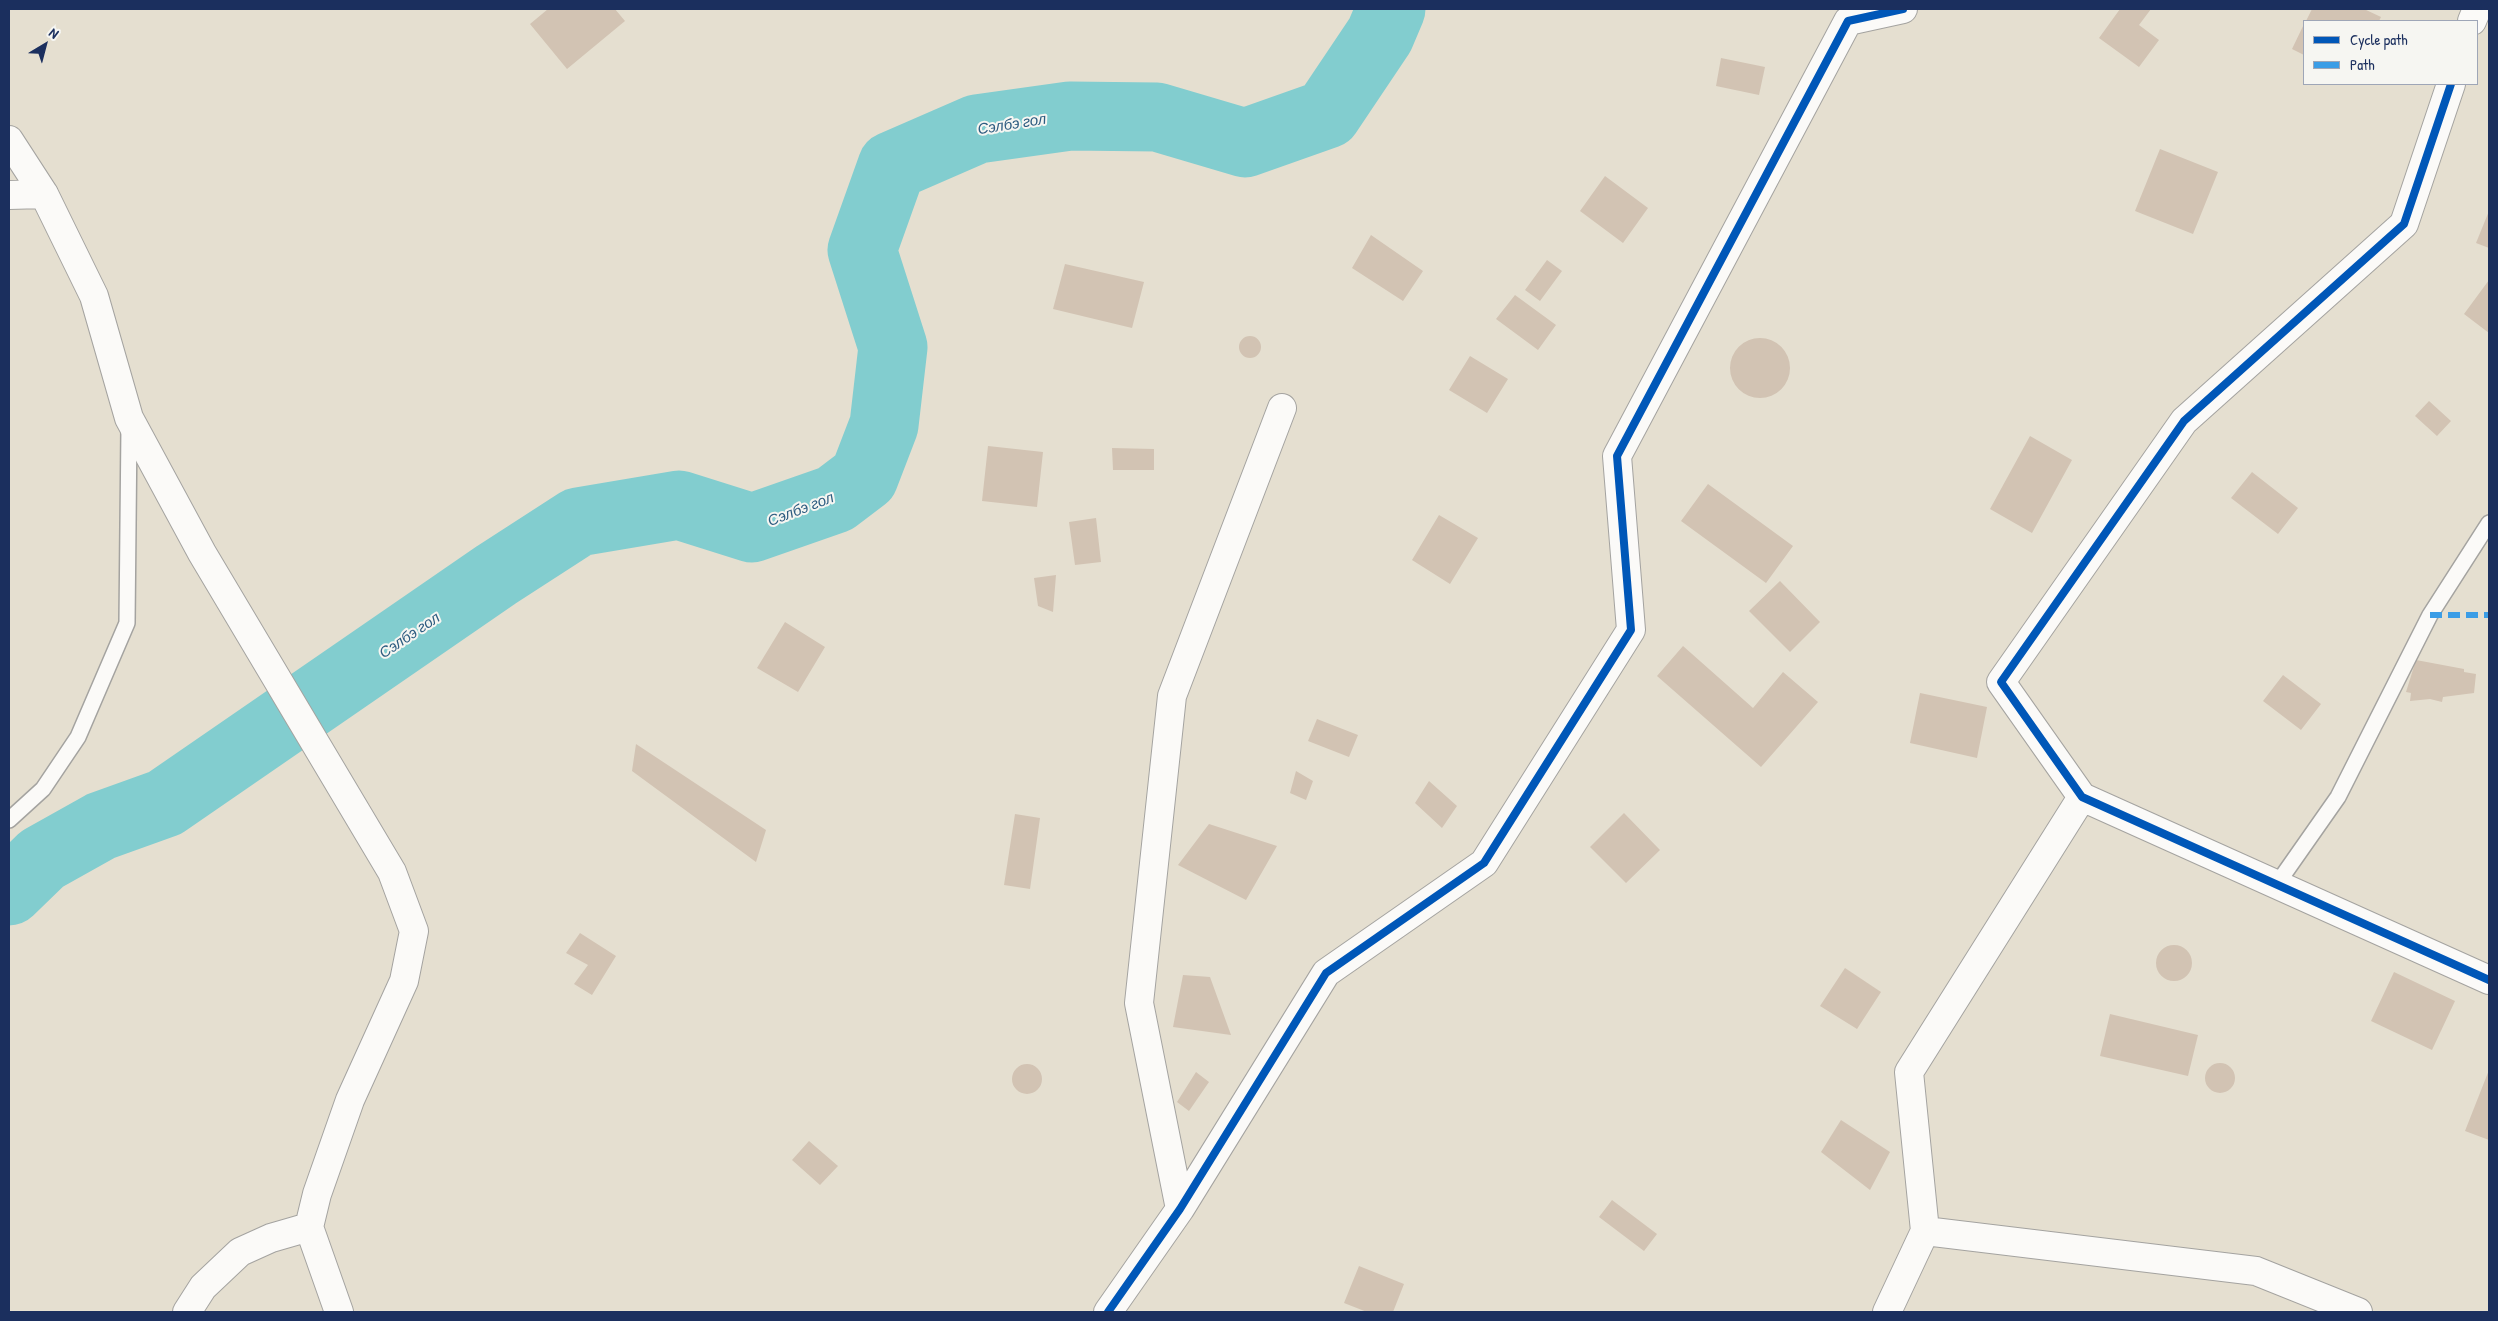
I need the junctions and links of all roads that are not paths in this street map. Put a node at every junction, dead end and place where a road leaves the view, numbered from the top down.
1 (1902, 9) edge
2 (1846, 15) edge
3 (2451, 85) edge
4 (9, 140) edge
5 (44, 194) junction
6 (9, 195) edge
7 (1282, 408) dead end
8 (129, 418) junction
9 (2489, 523) edge
10 (2082, 797) junction
11 (9, 820) edge
12 (2277, 884) junction
13 (2489, 980) edge
14 (1180, 1209) junction
15 (309, 1227) junction
16 (1925, 1231) junction
17 (188, 1312) edge
18 (339, 1312) edge
19 (1108, 1312) edge
20 (1886, 1312) edge
21 (2358, 1312) edge

1 - 2 street
2 - 14 street
3 - 10 street
4 - 5 street
5 - 6 street
5 - 8 street
7 - 14 street
8 - 11 lane
8 - 15 street
9 - 12 lane
10 - 12 street
10 - 16 street
12 - 13 street
14 - 19 street
15 - 17 street
15 - 18 street
16 - 20 street
16 - 21 street

